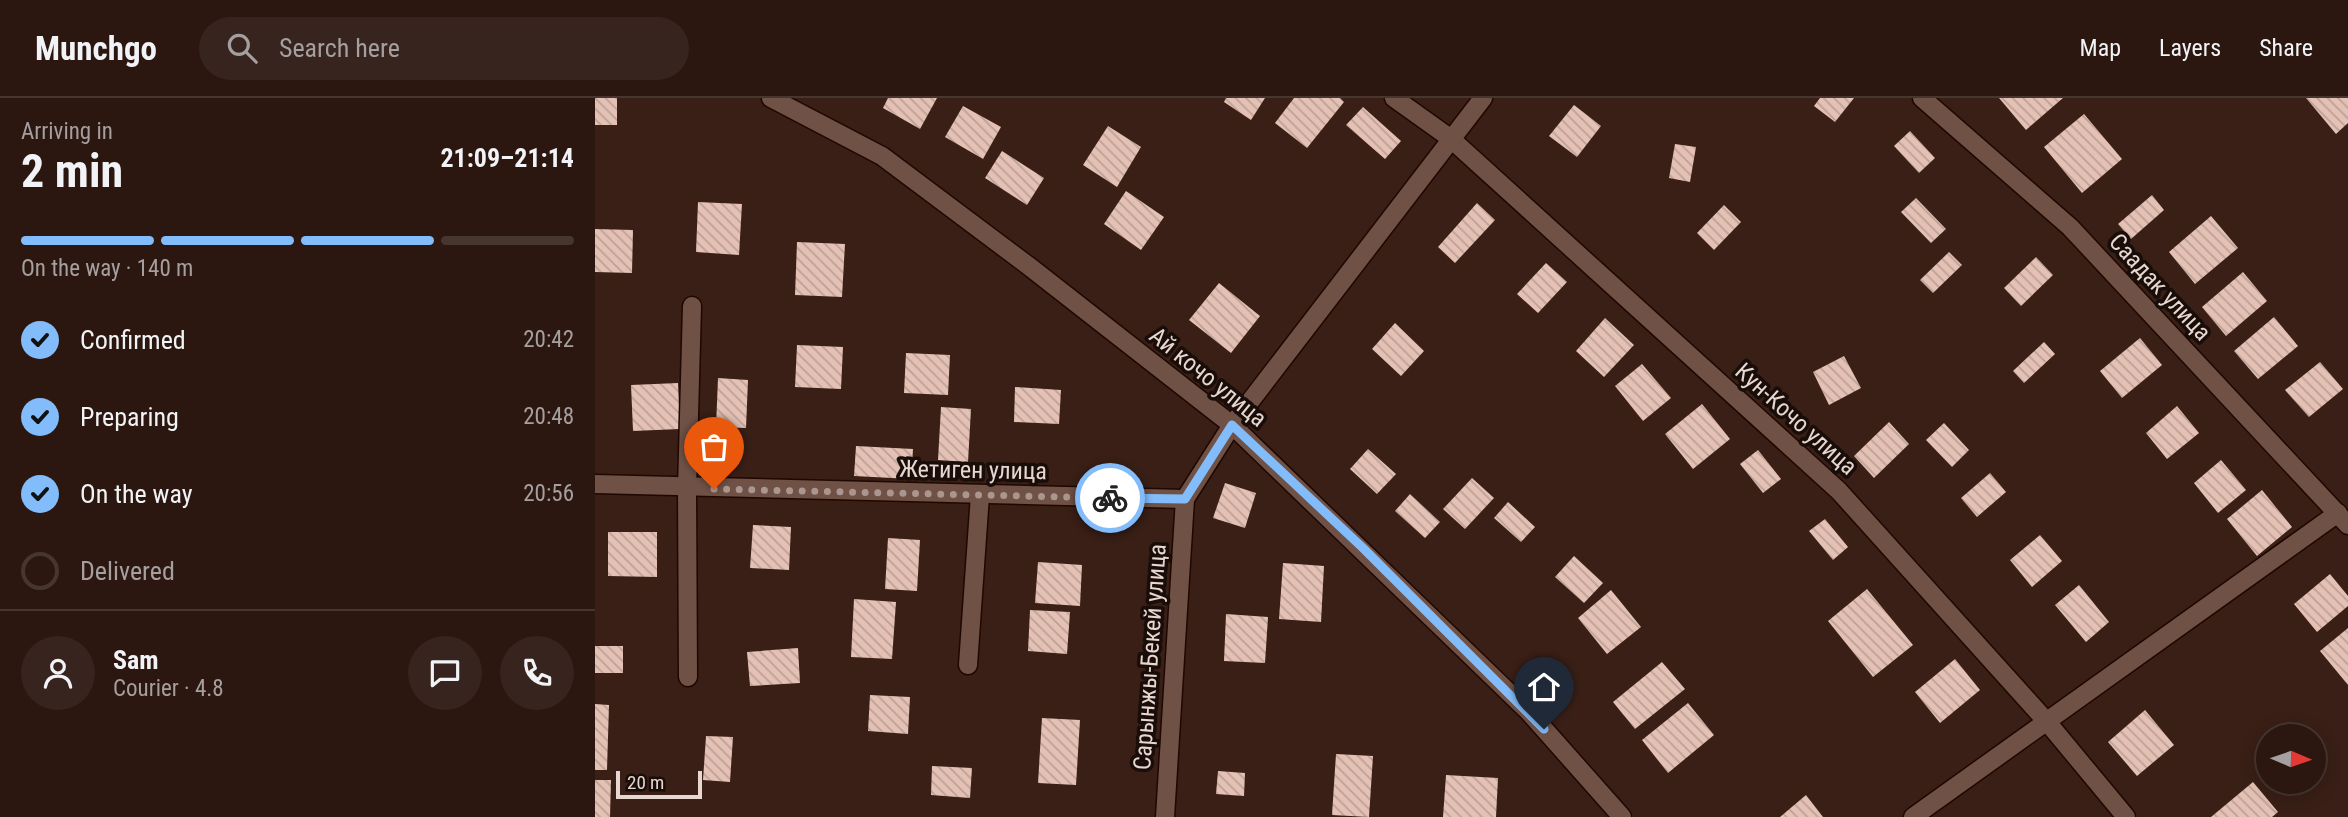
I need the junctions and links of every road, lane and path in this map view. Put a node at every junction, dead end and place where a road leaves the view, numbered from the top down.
1 (771, 98) edge
2 (1394, 98) edge
3 (1483, 98) edge
4 (1922, 98) edge
5 (1450, 138) junction
6 (692, 306) dead end
7 (1232, 425) junction
8 (595, 484) edge
9 (687, 489) junction
10 (980, 495) junction
11 (1185, 499) junction
12 (2343, 519) edge
13 (968, 665) dead end
14 (688, 677) dead end
15 (2048, 723) junction
16 (1165, 817) edge
17 (1622, 817) edge
18 (1913, 817) edge
19 (2126, 817) edge

1 - 7 street, Ай кочо улица
2 - 5 street, Кун-Кочо улица
3 - 5 street
4 - 12 street, Саадак улица
5 - 7 street
5 - 15 street, Кун-Кочо улица
6 - 9 street
7 - 11 street
7 - 17 street, Ай кочо улица
8 - 9 street, Жетиген улица
9 - 10 street, Жетиген улица
9 - 14 street
10 - 11 street, Жетиген улица
10 - 13 street
11 - 16 street, Сарынжы-Бекей улица
12 - 15 street
15 - 18 street
15 - 19 street, Кун-Кочо улица

